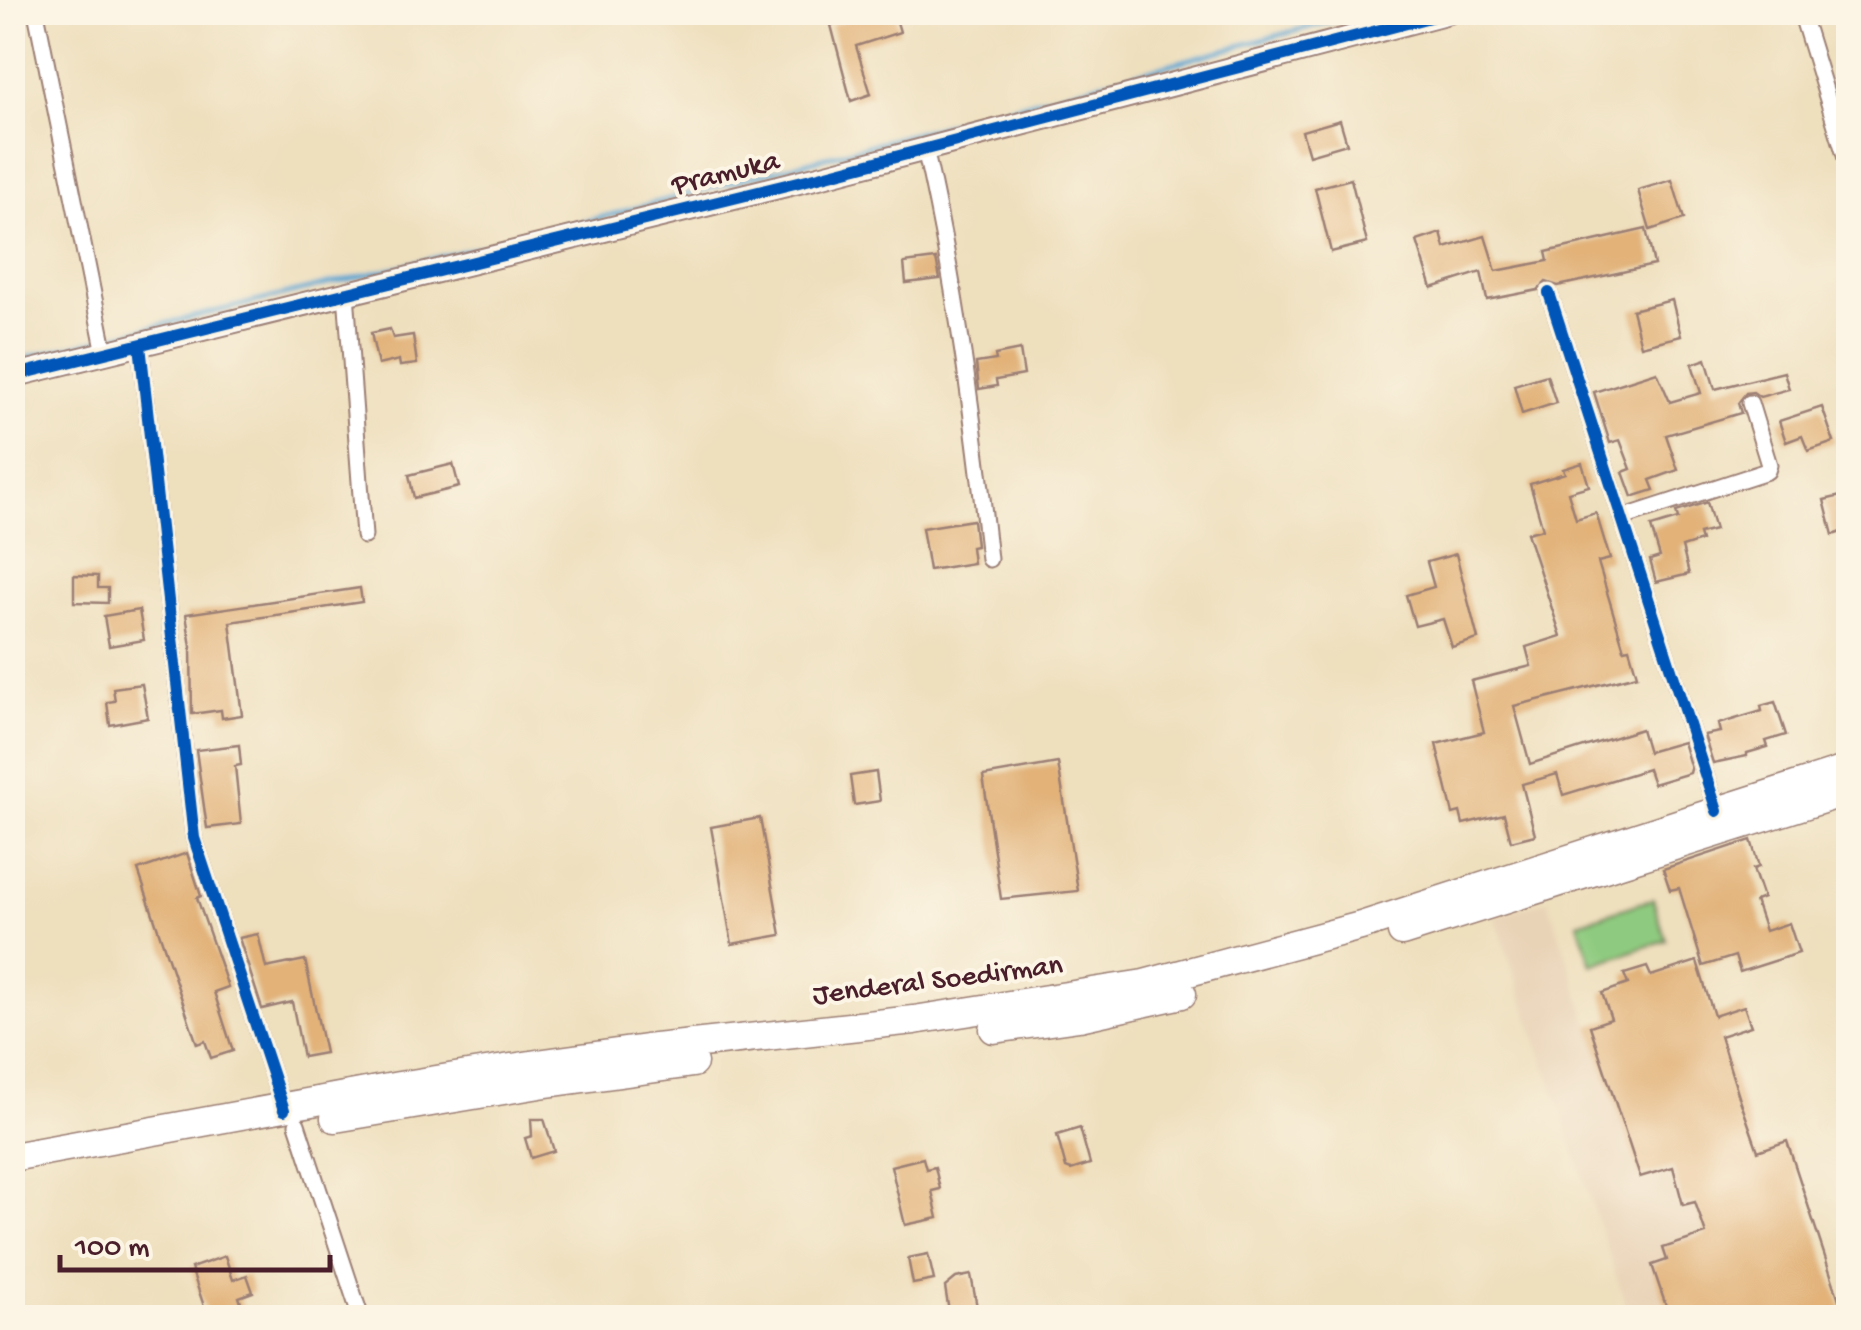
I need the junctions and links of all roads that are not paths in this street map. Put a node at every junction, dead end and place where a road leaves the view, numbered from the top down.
1 (36, 12) edge
2 (1449, 12) edge
3 (1801, 12) edge
4 (925, 149) junction
5 (1848, 166) edge
6 (346, 293) junction
7 (1550, 293) dead end
8 (140, 345) junction
9 (105, 353) junction
10 (12, 376) edge
11 (1750, 403) dead end
12 (1622, 518) junction
13 (364, 536) dead end
14 (989, 560) dead end
15 (1848, 769) edge
16 (1848, 791) edge
17 (1717, 811) junction
18 (290, 1117) junction
19 (12, 1157) edge
20 (12, 1175) edge
21 (361, 1318) edge

1 - 9 street
2 - 4 street, Pramuka
3 - 5 street
4 - 6 street, Pramuka
4 - 14 street
6 - 8 street, Pramuka
6 - 13 street
7 - 12 street
8 - 9 street, Pramuka
8 - 18 street
9 - 10 street, Pramuka
11 - 12 street
12 - 17 street
15 - 17 highway, Jenderal Soedirman
16 - 18 highway, Jenderal Soedirman
17 - 18 highway, Jenderal Soedirman
18 - 19 highway, Jenderal Soedirman
18 - 20 highway, Jenderal Soedirman
18 - 21 street

